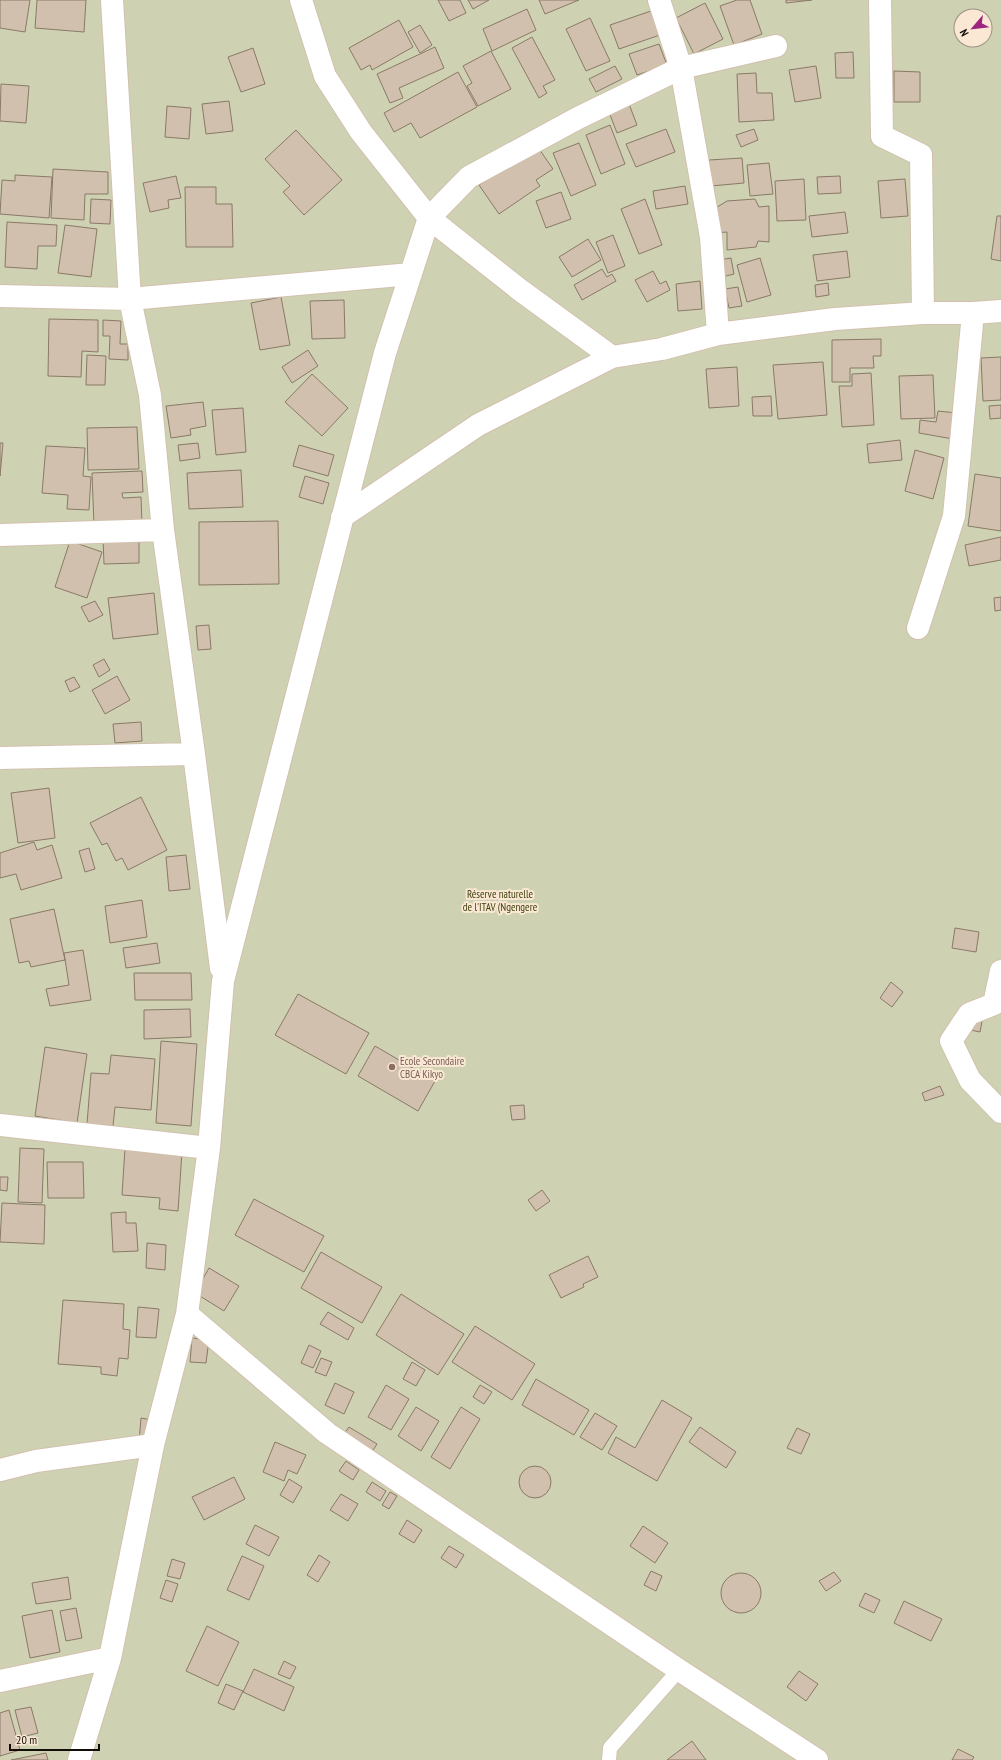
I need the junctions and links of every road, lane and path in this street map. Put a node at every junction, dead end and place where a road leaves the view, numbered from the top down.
1 (112, 0) edge
2 (301, 0) edge
3 (659, 0) edge
4 (880, 0) edge
5 (776, 46) dead end
6 (682, 68) junction
7 (429, 218) junction
8 (411, 274) junction
9 (0, 296) edge
10 (130, 299) junction
11 (1001, 311) edge
12 (923, 313) junction
13 (973, 313) junction
14 (718, 334) junction
15 (612, 357) junction
16 (342, 517) junction
17 (163, 530) junction
18 (0, 535) edge
19 (918, 628) dead end
20 (194, 754) junction
21 (0, 758) edge
22 (1001, 971) edge
23 (223, 981) junction
24 (1001, 1112) edge
25 (0, 1125) edge
26 (209, 1148) junction
27 (187, 1314) junction
28 (153, 1445) junction
29 (0, 1470) edge
30 (110, 1658) junction
31 (679, 1670) junction
32 (0, 1681) edge
33 (79, 1760) edge
34 (609, 1760) edge
35 (817, 1760) edge

1 - 10 street
2 - 7 street
3 - 6 street
4 - 12 street
5 - 6 street
6 - 7 street
6 - 14 street
7 - 8 street
7 - 15 street
8 - 10 street
8 - 16 street
9 - 10 street
10 - 17 street
11 - 13 street
12 - 13 street
12 - 14 street
13 - 19 street
14 - 15 street
15 - 16 street
16 - 23 street
17 - 18 street
17 - 20 street
20 - 21 street
20 - 23 street
22 - 24 street
23 - 26 street
25 - 26 street
26 - 27 street
27 - 28 street
27 - 31 street
28 - 29 street
28 - 30 street
30 - 32 street
30 - 33 street
31 - 34 lane
31 - 35 street

